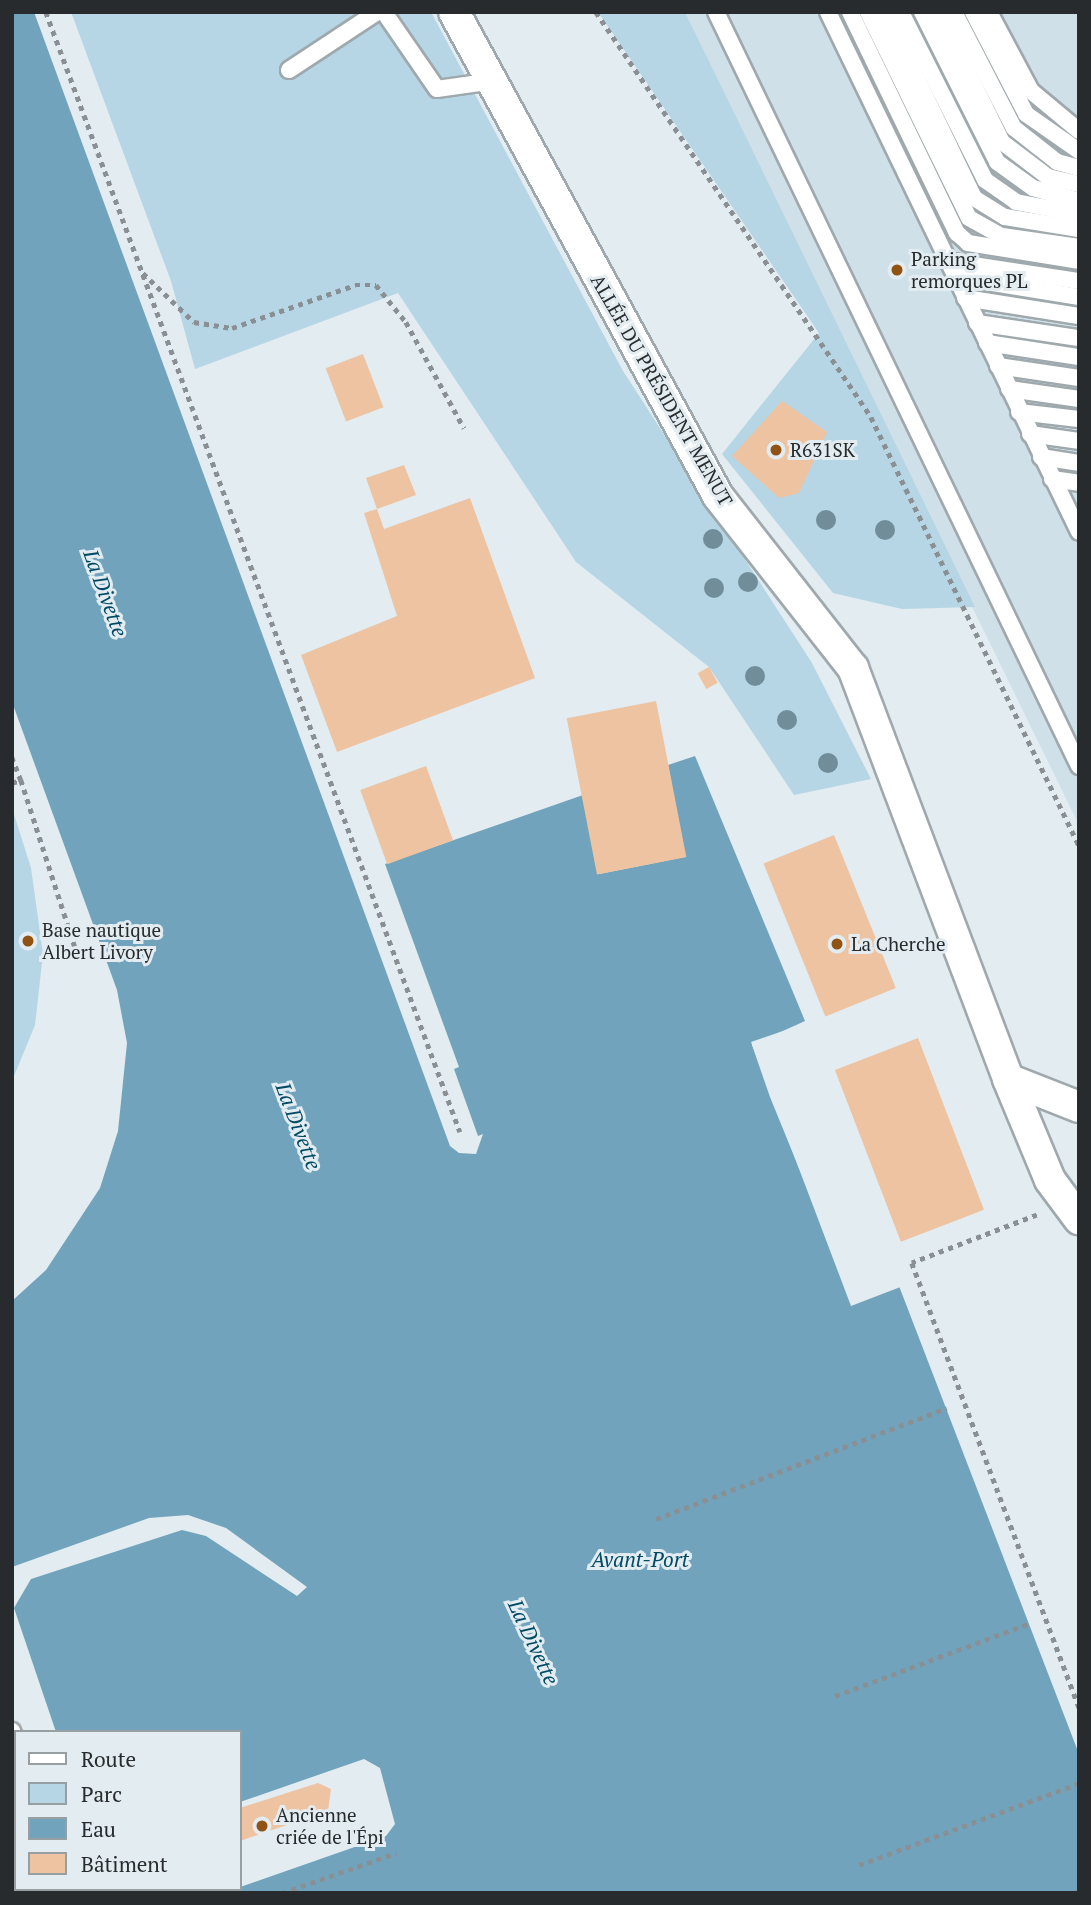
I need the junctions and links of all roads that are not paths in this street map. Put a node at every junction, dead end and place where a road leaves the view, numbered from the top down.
1 (377, 12) edge
2 (384, 12) edge
3 (454, 12) edge
4 (716, 12) edge
5 (828, 12) edge
6 (850, 12) edge
7 (868, 12) edge
8 (885, 12) edge
9 (901, 12) edge
10 (922, 12) edge
11 (938, 12) edge
12 (954, 12) edge
13 (972, 12) edge
14 (989, 12) edge
15 (289, 70) dead end
16 (492, 81) junction
17 (1079, 131) edge
18 (1079, 151) edge
19 (1079, 168) edge
20 (1079, 184) edge
21 (1079, 201) edge
22 (1079, 214) edge
23 (1079, 229) edge
24 (1079, 247) edge
25 (947, 261) junction
26 (1079, 261) edge
27 (955, 277) junction
28 (1079, 281) edge
29 (1079, 296) edge
30 (965, 298) junction
31 (1079, 316) edge
32 (977, 323) junction
33 (1079, 338) edge
34 (987, 343) junction
35 (1079, 358) edge
36 (998, 366) junction
37 (1079, 378) edge
38 (1009, 389) junction
39 (1079, 399) edge
40 (1020, 412) junction
41 (1079, 419) edge
42 (1030, 434) junction
43 (1079, 441) edge
44 (1041, 457) junction
45 (1079, 463) edge
46 (1052, 479) junction
47 (1079, 483) edge
48 (1079, 532) edge
49 (1079, 766) edge
50 (1008, 1079) junction
51 (1079, 1107) edge
52 (1071, 1212) edge

1 - 15 lane
2 - 16 lane
3 - 16 street, ALLÉE DU PRÉSIDENT MENUT
4 - 49 lane
5 - 25 lane
6 - 26 lane
7 - 24 lane
8 - 23 lane
9 - 22 lane
10 - 21 lane
11 - 20 lane
12 - 19 lane
13 - 18 lane
14 - 17 lane
16 - 50 street, ALLÉE DU PRÉSIDENT MENUT
25 - 27 lane
25 - 28 lane
27 - 29 lane
27 - 30 lane
30 - 31 lane
30 - 32 lane
32 - 33 lane
32 - 34 lane
34 - 35 lane
34 - 36 lane
36 - 37 lane
36 - 38 lane
38 - 39 lane
38 - 40 lane
40 - 41 lane
40 - 42 lane
42 - 43 lane
42 - 44 lane
44 - 45 lane
44 - 46 lane
46 - 47 lane
46 - 48 lane
50 - 51 street
50 - 52 street, ALLÉE DU PRÉSIDENT MENUT

